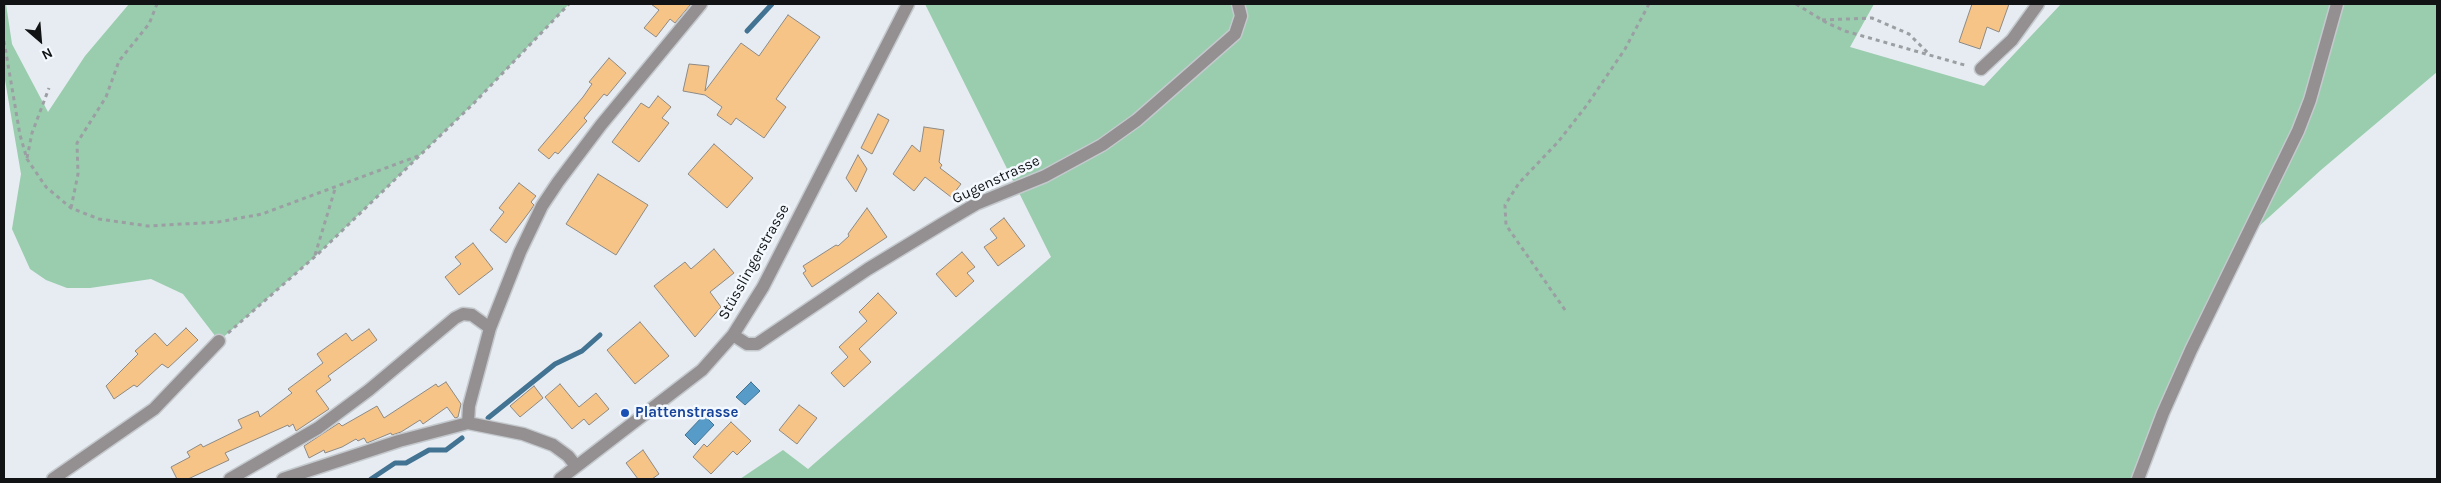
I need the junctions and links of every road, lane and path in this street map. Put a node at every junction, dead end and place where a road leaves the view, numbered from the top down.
1 (157, 4) edge
2 (569, 4) edge
3 (701, 4) edge
4 (908, 4) edge
5 (1238, 4) edge
6 (1649, 4) edge
7 (1796, 4) edge
8 (2038, 4) edge
9 (2337, 4) edge
10 (1821, 20) junction
11 (4, 41) edge
12 (1931, 55) junction
13 (1981, 69) joint
14 (49, 88) dead end
15 (418, 156) junction
16 (27, 159) junction
17 (335, 188) junction
18 (71, 208) junction
19 (314, 257) junction
20 (1564, 310) dead end
21 (490, 328) junction
22 (733, 335) junction
23 (220, 341) joint
24 (468, 423) junction
25 (576, 466) junction
26 (53, 479) edge
27 (230, 479) edge
28 (283, 479) edge
29 (560, 479) edge
30 (2138, 479) edge

1 - 18 path
2 - 15 path
3 - 21 street
4 - 22 street, Stüsslingerstrasse
5 - 22 street, Gugenstrasse
6 - 20 path
7 - 10 path
8 - 13 street
9 - 30 street
10 - 12 path
10 - 12 path
11 - 16 path
12 - 13 path
14 - 16 path
15 - 17 path
15 - 19 path
16 - 18 path
17 - 18 path
17 - 19 path
19 - 23 path
21 - 24 street
21 - 27 street
22 - 25 street, Stüsslingerstrasse
23 - 26 street
24 - 25 street
24 - 28 street
25 - 29 street, Stüsslingerstrasse

